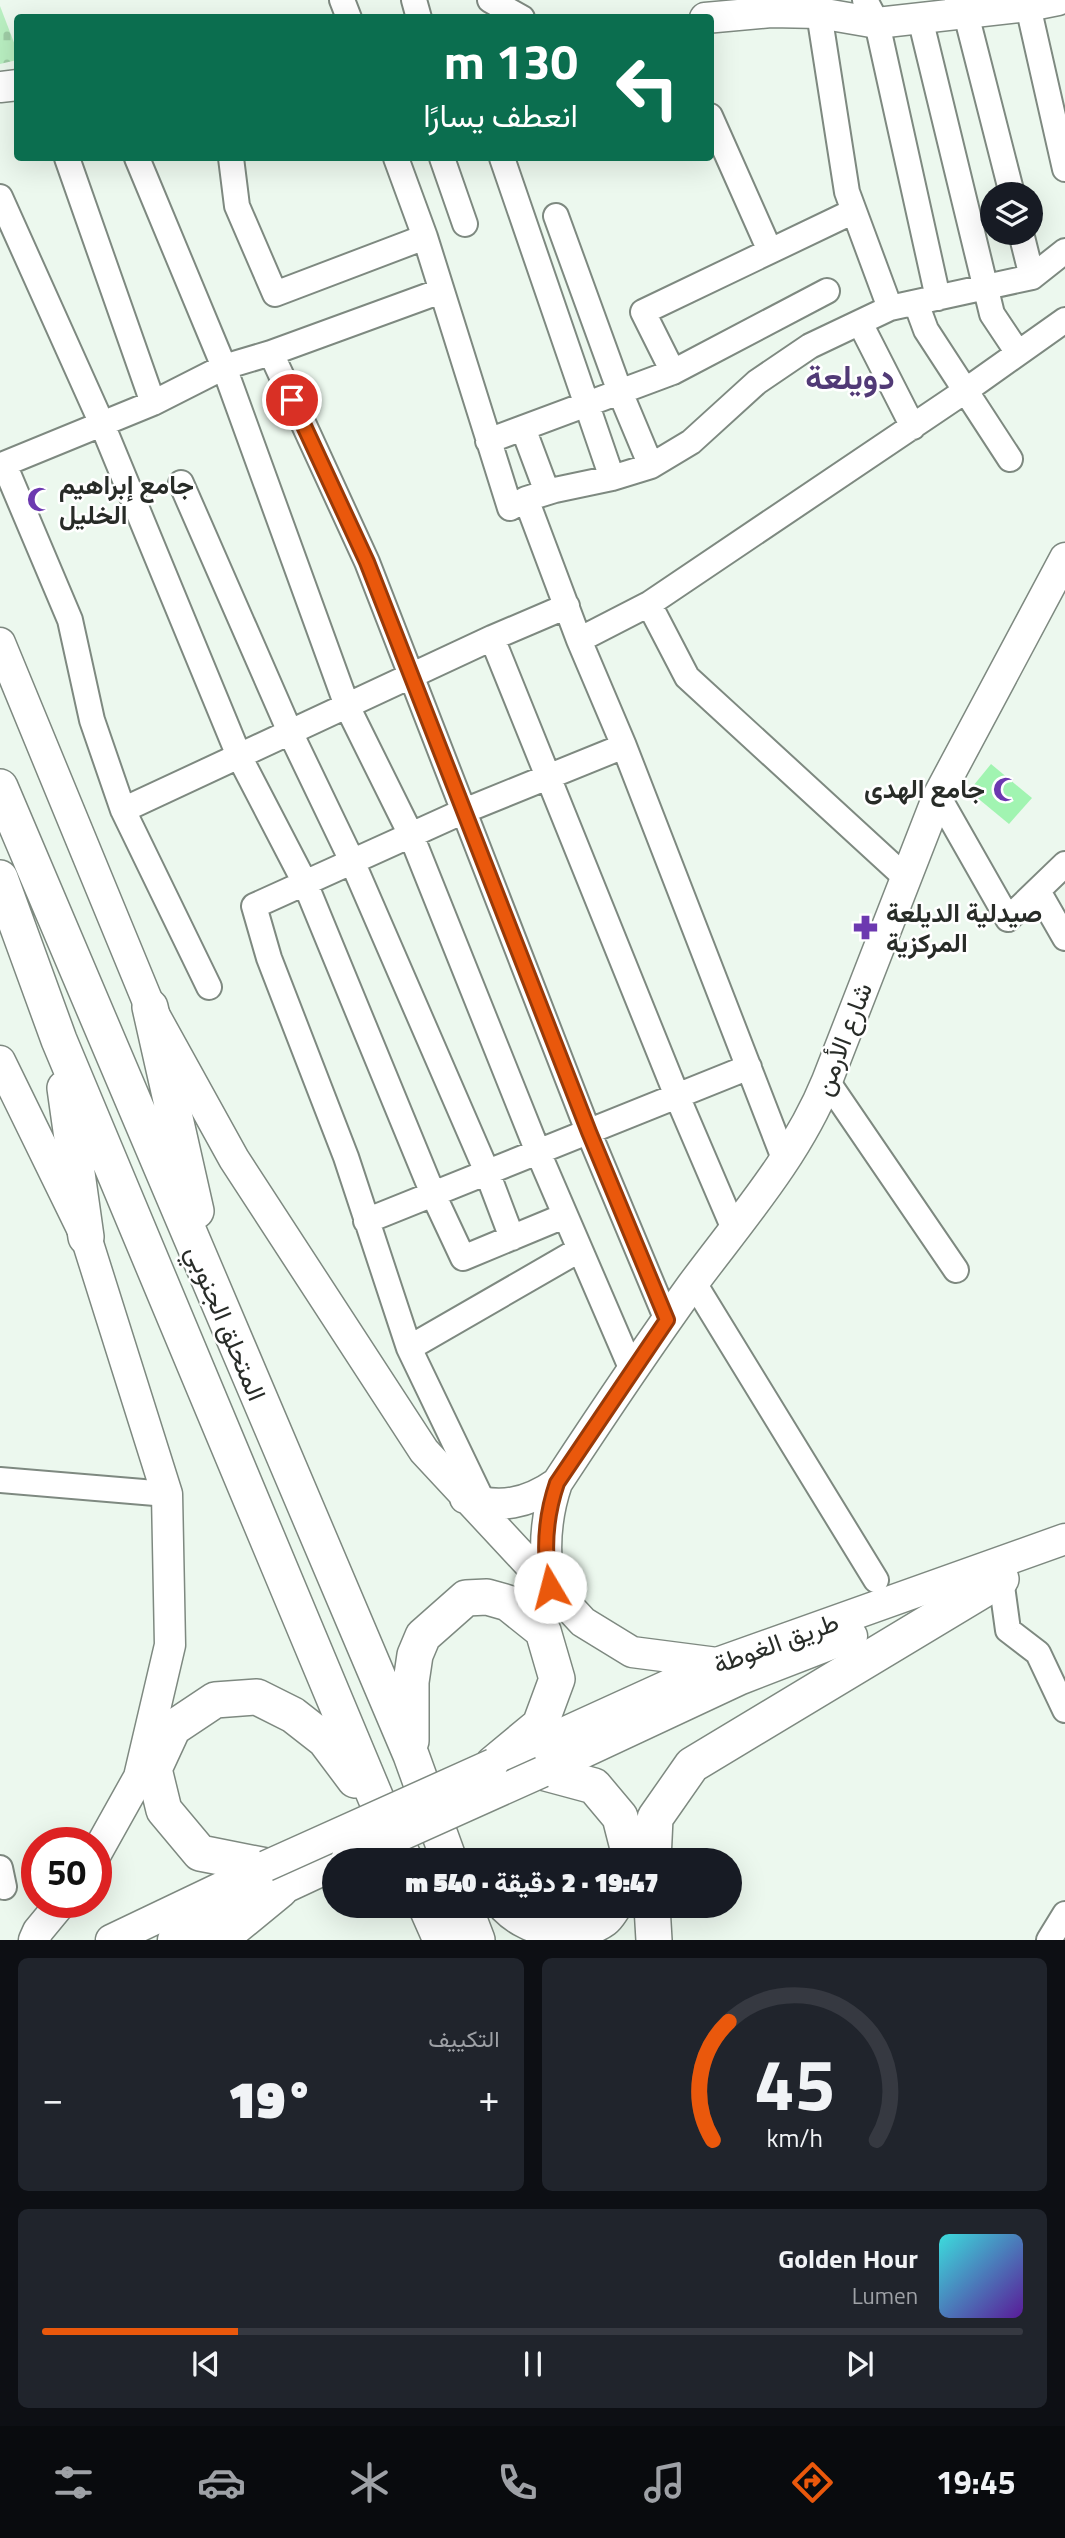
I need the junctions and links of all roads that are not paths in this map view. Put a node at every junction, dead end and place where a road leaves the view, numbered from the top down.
1 (490, 0) edge
2 (1058, 0) edge
3 (767, 6) edge
4 (1028, 6) junction
5 (962, 7) edge
6 (711, 11) edge
7 (871, 11) edge
8 (820, 13) junction
9 (515, 14) edge
10 (920, 18) junction
11 (714, 125) edge
12 (68, 161) edge
13 (138, 161) edge
14 (231, 161) edge
15 (397, 161) edge
16 (443, 161) edge
17 (503, 161) edge
18 (1065, 169) edge
19 (1009, 182) edge
20 (0, 197) edge
21 (854, 211) junction
22 (556, 216) dead end
23 (465, 224) dead end
24 (425, 237) junction
25 (1024, 245) edge
26 (770, 251) junction
27 (1065, 251) edge
28 (1032, 277) junction
29 (985, 287) junction
30 (441, 291) junction
31 (827, 291) dead end
32 (927, 300) junction
33 (890, 309) junction
34 (1065, 320) edge
35 (860, 323) junction
36 (271, 353) junction
37 (1018, 354) junction
38 (224, 367) junction
39 (673, 372) junction
40 (965, 391) junction
41 (621, 392) junction
42 (153, 403) junction
43 (587, 404) junction
44 (102, 424) junction
45 (913, 426) junction
46 (523, 428) junction
47 (488, 441) junction
48 (1010, 459) dead end
49 (651, 466) junction
50 (612, 478) junction
51 (181, 483) dead end
52 (536, 496) junction
53 (1065, 558) edge
54 (649, 604) junction
55 (567, 606) junction
56 (492, 638) junction
57 (579, 640) junction
58 (0, 643) edge
59 (410, 676) junction
60 (347, 706) junction
61 (290, 732) junction
62 (624, 746) junction
63 (240, 756) junction
64 (546, 777) junction
65 (0, 786) edge
66 (938, 796) junction
67 (123, 810) junction
68 (464, 811) junction
69 (411, 835) junction
70 (352, 861) junction
71 (1065, 864) edge
72 (905, 877) junction
73 (0, 878) edge
74 (305, 883) junction
75 (1038, 891) junction
76 (1065, 938) edge
77 (209, 987) dead end
78 (150, 1007) junction
79 (59, 1040) junction
80 (748, 1067) junction
81 (3, 1075) edge
82 (828, 1081) junction
83 (677, 1096) junction
84 (589, 1132) junction
85 (538, 1152) junction
86 (785, 1161) junction
87 (487, 1172) junction
88 (433, 1194) junction
89 (564, 1216) junction
90 (366, 1221) junction
91 (734, 1229) junction
92 (86, 1237) junction
93 (512, 1238) junction
94 (579, 1250) junction
95 (956, 1270) dead end
96 (208, 1280) junction
97 (694, 1283) junction
98 (667, 1320) junction
99 (409, 1348) junction
100 (632, 1370) junction
101 (0, 1480) edge
102 (557, 1483) junction
103 (167, 1494) junction
104 (475, 1501) junction
105 (1065, 1539) edge
106 (1065, 1554) edge
107 (1001, 1579) junction
108 (876, 1580) dead end
109 (550, 1587) junction
110 (717, 1663) junction
111 (1065, 1710) edge
112 (411, 1755) junction
113 (493, 1765) junction
114 (542, 1772) junction
115 (426, 1794) junction
116 (385, 1820) junction
117 (111, 1827) edge
118 (373, 1848) edge
119 (399, 1848) edge
120 (445, 1848) edge
121 (465, 1848) edge
122 (628, 1848) edge
123 (653, 1848) edge
124 (0, 1868) edge
125 (322, 1868) edge
126 (273, 1878) junction
127 (0, 1886) edge
128 (1065, 1914) edge
129 (49, 1918) edge
130 (418, 1918) edge
131 (431, 1918) edge
132 (469, 1918) edge
133 (520, 1918) edge
134 (605, 1918) edge
135 (653, 1918) edge
136 (34, 1940) edge
137 (111, 1940) edge
138 (173, 1940) edge
139 (219, 1940) edge
140 (423, 1940) edge
141 (441, 1940) edge
142 (477, 1940) edge
143 (654, 1940) edge
144 (1049, 1940) edge

1 - 9 street
2 - 4 main road
3 - 6 main road
3 - 8 main road
4 - 5 main road
4 - 18 street
5 - 10 main road
5 - 19 street
7 - 8 main road
7 - 10 main road
7 - 32 street
8 - 21 street
10 - 29 street
11 - 26 street
12 - 42 street
13 - 38 street
14 - 24 street
15 - 24 street
16 - 23 street
17 - 43 street
20 - 44 street
21 - 26 street
21 - 33 street
22 - 41 street
24 - 30 street
25 - 28 street
26 - 39 street
27 - 28 street
28 - 29 street
29 - 32 street
29 - 37 street
30 - 36 street
30 - 47 street
31 - 39 street
32 - 33 street
32 - 40 street
33 - 35 street
34 - 37 street
35 - 45 street
35 - 49 street
36 - 38 street
36 - 59 street
37 - 40 street
38 - 42 street
38 - 60 street
39 - 41 street
40 - 45 street
40 - 48 street
41 - 43 street
41 - 49 street
42 - 44 street
43 - 46 street
43 - 50 street
44 - 63 street
44 - 67 street
45 - 54 street
46 - 47 street
46 - 52 street
47 - 52 street
49 - 50 street
50 - 52 street
51 - 61 street
52 - 55 street
53 - 66 main road, شارع الأرمن
54 - 57 street
54 - 72 street
55 - 56 street
55 - 57 street
56 - 59 street
56 - 64 street
57 - 62 street
58 - 78 main road
59 - 60 street
59 - 68 street
60 - 61 street
60 - 69 street
61 - 63 street
61 - 70 street
62 - 64 street
62 - 80 street
63 - 67 street
63 - 74 street
64 - 68 street
64 - 83 street
65 - 96 highway, المتحلق الجنوبي
66 - 72 main road, شارع الأرمن
66 - 75 street
67 - 77 street
68 - 69 street
68 - 84 street
69 - 70 street
69 - 85 street
70 - 74 street
70 - 87 street
71 - 75 street
72 - 82 main road, شارع الأرمن
73 - 79 highway, المتحلق الجنوبي
74 - 88 street
74 - 90 street
75 - 76 street
78 - 96 highway
78 - 104 main road
79 - 92 highway
79 - 116 highway, المتحلق الجنوبي
80 - 83 street
80 - 86 street
81 - 92 main road
82 - 86 main road, شارع الأرمن
82 - 95 street
83 - 84 street
83 - 91 street
84 - 85 street
84 - 98 street
85 - 87 street
85 - 89 street
86 - 91 main road, شارع الأرمن
87 - 88 street
87 - 93 street
88 - 90 street
88 - 93 street
89 - 93 street
89 - 94 street
90 - 99 street
91 - 97 main road, شارع الأرمن
92 - 103 main road
94 - 99 street
94 - 100 street
96 - 112 highway, المتحلق الجنوبي
97 - 98 main road, شارع الأرمن
97 - 108 street
98 - 100 main road, شارع الأرمن
99 - 104 street
100 - 102 main road, شارع الأرمن
101 - 103 street
102 - 104 main road, شارع الأرمن
102 - 109 main road, شارع الأرمن
103 - 117 main road
104 - 109 main road
105 - 110 main road, طريق الغوطة
106 - 107 main road
107 - 111 street
107 - 114 main road
107 - 123 highway
109 - 110 main road
110 - 113 main road, طريق الغوطة
112 - 113 highway
112 - 115 highway, المتحلق الجنوبي
113 - 115 main road, bridge
114 - 118 main road, bridge
114 - 122 highway
115 - 120 highway, المتحلق الجنوبي
115 - 121 highway
115 - 126 main road, bridge
116 - 119 highway, المتحلق الجنوبي
116 - 126 highway
124 - 127 street
125 - 126 main road
126 - 137 main road
126 - 138 main road
126 - 139 highway
128 - 144 street
129 - 136 main road
130 - 140 highway
131 - 141 highway
132 - 142 highway
133 - 134 highway
135 - 143 highway

